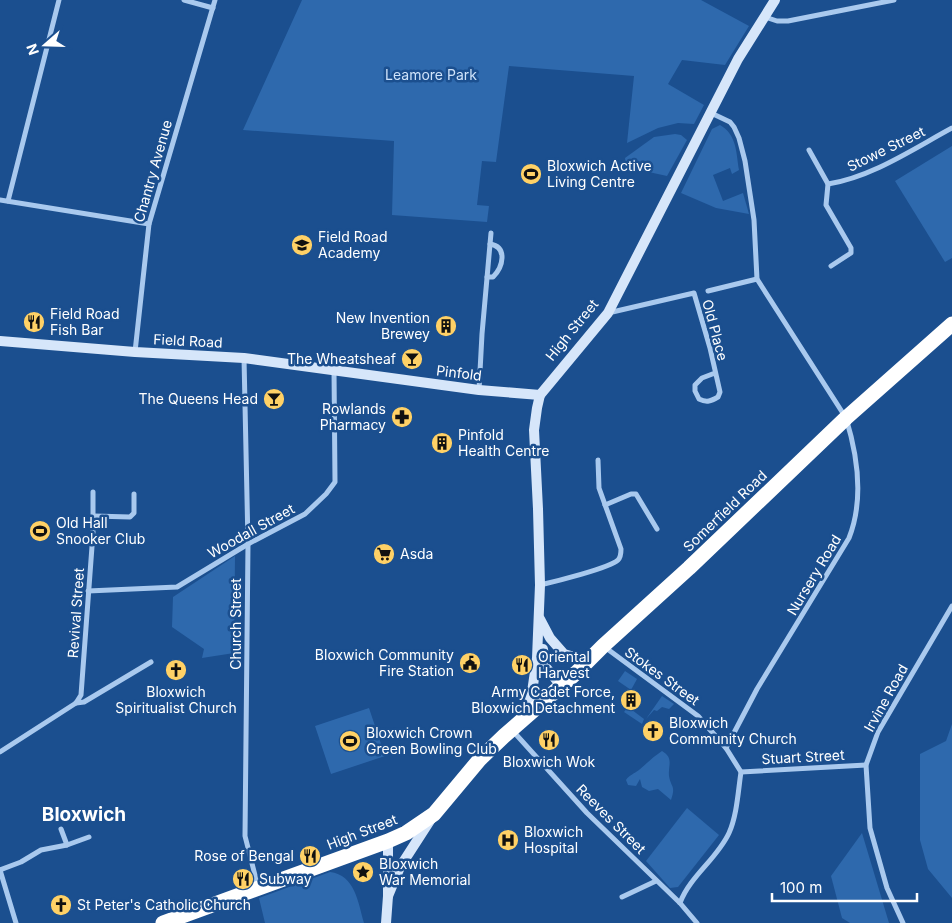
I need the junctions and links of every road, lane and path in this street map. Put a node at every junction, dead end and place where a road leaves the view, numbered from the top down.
1 (59, 0) edge
2 (184, 0) edge
3 (215, 0) edge
4 (775, 0) edge
5 (894, 0) edge
6 (212, 8) junction
7 (764, 16) junction
8 (710, 113) junction
9 (952, 128) edge
10 (809, 150) dead end
11 (828, 184) junction
12 (0, 200) edge
13 (8, 201) junction
14 (149, 224) junction
15 (491, 233) dead end
16 (490, 244) junction
17 (831, 266) dead end
18 (487, 277) junction
19 (756, 279) junction
20 (708, 290) dead end
21 (608, 313) junction
22 (952, 324) edge
23 (0, 341) edge
24 (134, 352) junction
25 (244, 358) junction
26 (334, 370) junction
27 (715, 373) junction
28 (374, 376) joint
29 (479, 390) junction
30 (540, 394) junction
31 (846, 418) junction
32 (598, 460) dead end
33 (93, 492) dead end
34 (134, 494) dead end
35 (605, 505) junction
36 (94, 516) junction
37 (657, 529) dead end
38 (248, 544) junction
39 (540, 585) junction
40 (88, 591) junction
41 (952, 606) edge
42 (539, 618) junction
43 (603, 646) junction
44 (588, 661) junction
45 (151, 662) dead end
46 (561, 686) junction
47 (76, 703) junction
48 (516, 725) junction
49 (726, 748) junction
50 (0, 752) edge
51 (866, 765) junction
52 (741, 772) junction
53 (434, 814) junction
54 (61, 829) dead end
55 (88, 838) dead end
56 (388, 841) junction
57 (67, 845) junction
58 (0, 870) edge
59 (656, 881) junction
60 (258, 888) junction
61 (388, 896) junction
62 (622, 897) dead end
63 (680, 903) junction
64 (183, 920) edge
65 (16, 923) edge
66 (163, 923) edge
67 (386, 923) edge
68 (697, 923) edge
69 (903, 923) edge

1 - 13 street
2 - 6 street
3 - 6 street, Chantry Avenue
4 - 7 main road, High Street
5 - 7 street
6 - 14 street, Chantry Avenue
7 - 8 main road, High Street
8 - 19 street
8 - 21 main road, High Street
9 - 11 street, Stowe Street
10 - 11 street
11 - 17 street
12 - 13 street
13 - 14 street
14 - 24 street, Chantry Avenue
15 - 16 street
16 - 18 street
16 - 18 street
18 - 29 street
19 - 20 street
19 - 31 street, Nursery Road
21 - 27 street, Old Place
21 - 30 main road, High Street
22 - 31 highway, Somerfield Road
23 - 24 main road, Field Road
24 - 25 main road, Field Road
25 - 26 main road, Field Road
25 - 38 street, Church Street
26 - 28 main road, Field Road
26 - 38 street, Woodall Street
27 - 27 street, Old Place
28 - 29 main road, Pinfold
29 - 30 main road, Pinfold
30 - 39 main road, High Street
31 - 43 highway, Somerfield Road
31 - 49 street, Nursery Road
32 - 35 street
33 - 36 street, Revival Street
34 - 36 street
35 - 37 street
35 - 39 street
36 - 40 street, Revival Street
38 - 40 street, Woodall Street
38 - 60 street, Church Street
39 - 42 main road, High Street
40 - 47 street, Revival Street
41 - 51 street, Irvine Road
42 - 44 main road
42 - 46 main road, High Street
42 - 48 main road, High Street
43 - 44 highway, Somerfield Road
43 - 49 street, Stokes Street
44 - 46 highway, Somerfield Road
45 - 47 street
46 - 48 highway, Somerfield Road
47 - 50 street
48 - 53 highway, High Street
48 - 59 street, Reeves Street
49 - 52 street
51 - 52 street, Stuart Street
51 - 69 street, Irvine Road
52 - 63 street
53 - 56 highway, High Street
53 - 61 main road
54 - 57 street
55 - 57 street
56 - 60 highway, High Street
56 - 61 main road
57 - 58 street
58 - 65 street
59 - 62 street
59 - 63 street, Reeves Street
60 - 64 highway, High Street
61 - 67 main road
63 - 68 street, Reeves Street
64 - 66 highway, High Street

